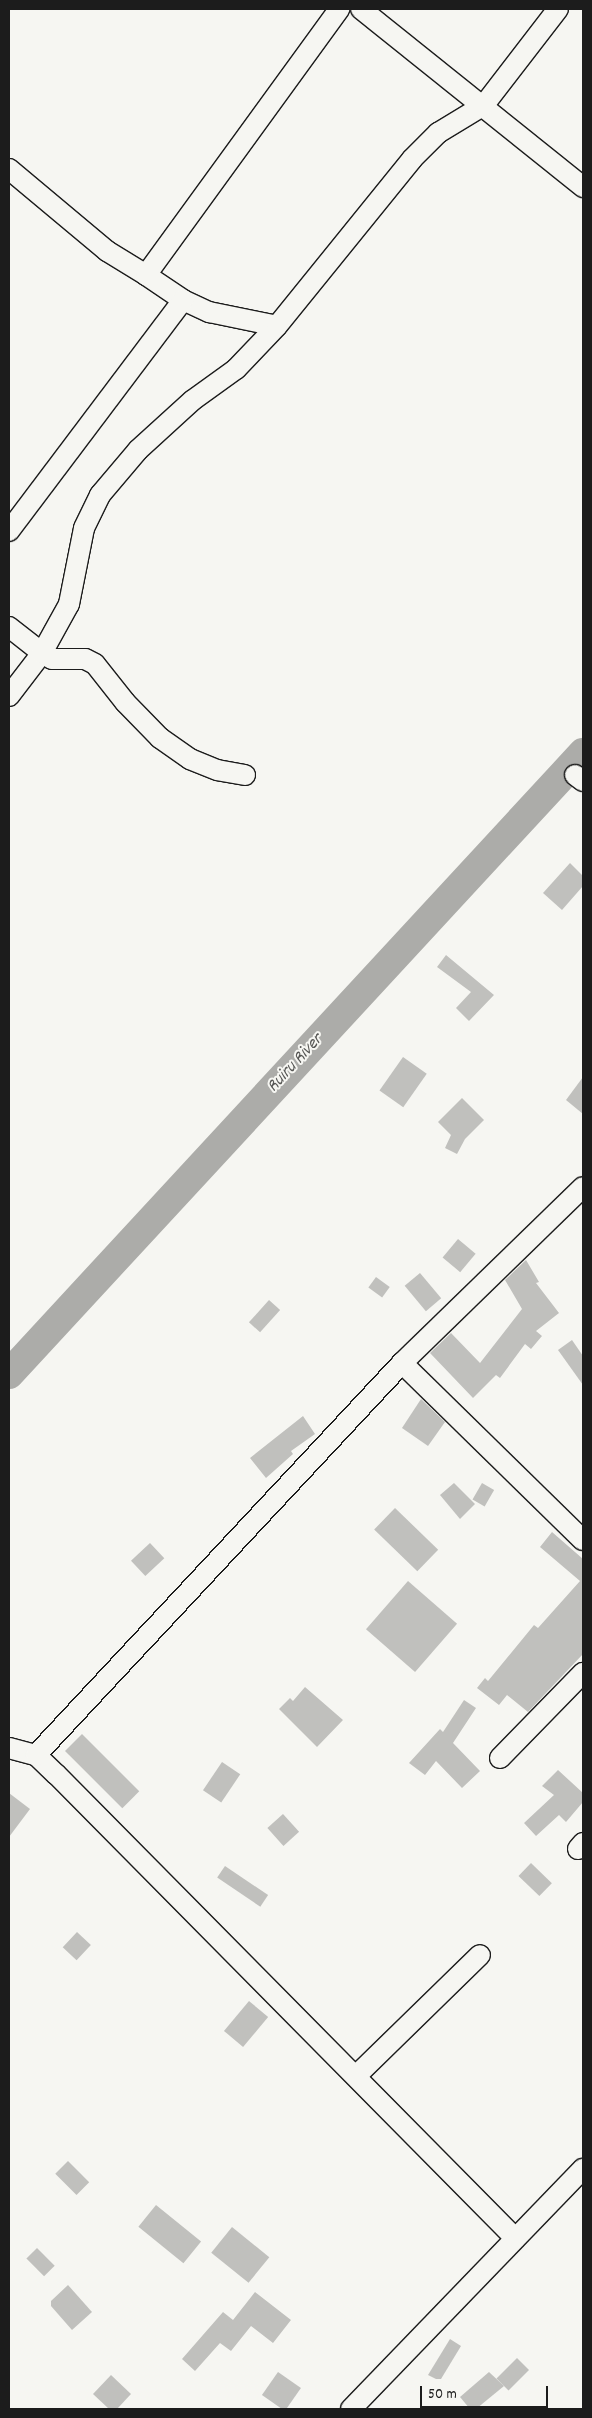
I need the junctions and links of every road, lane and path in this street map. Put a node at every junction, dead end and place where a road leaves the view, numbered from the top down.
1 (338, 9) edge
2 (362, 9) edge
3 (558, 9) edge
4 (484, 105) junction
5 (9, 169) edge
6 (583, 187) edge
7 (146, 275) junction
8 (183, 300) junction
9 (277, 326) junction
10 (9, 531) edge
11 (9, 626) edge
12 (42, 653) junction
13 (9, 696) edge
14 (245, 775) dead end
15 (583, 1187) edge
16 (402, 1363) junction
17 (583, 1540) edge
18 (583, 1673) edge
19 (9, 1748) edge
20 (36, 1755) junction
21 (500, 1758) dead end
22 (480, 1955) dead end
23 (356, 2076) junction
24 (583, 2169) edge
25 (515, 2238) junction
26 (351, 2409) edge

1 - 7 street
2 - 4 street
3 - 4 street
4 - 6 street
4 - 9 street
5 - 7 street
7 - 8 street
8 - 9 street
8 - 10 street
9 - 12 street
11 - 12 street
12 - 13 street
12 - 14 street
15 - 16 street
16 - 17 street
16 - 20 street
18 - 21 street
19 - 20 street
20 - 23 street
22 - 23 street
23 - 25 street
24 - 25 street
25 - 26 street

